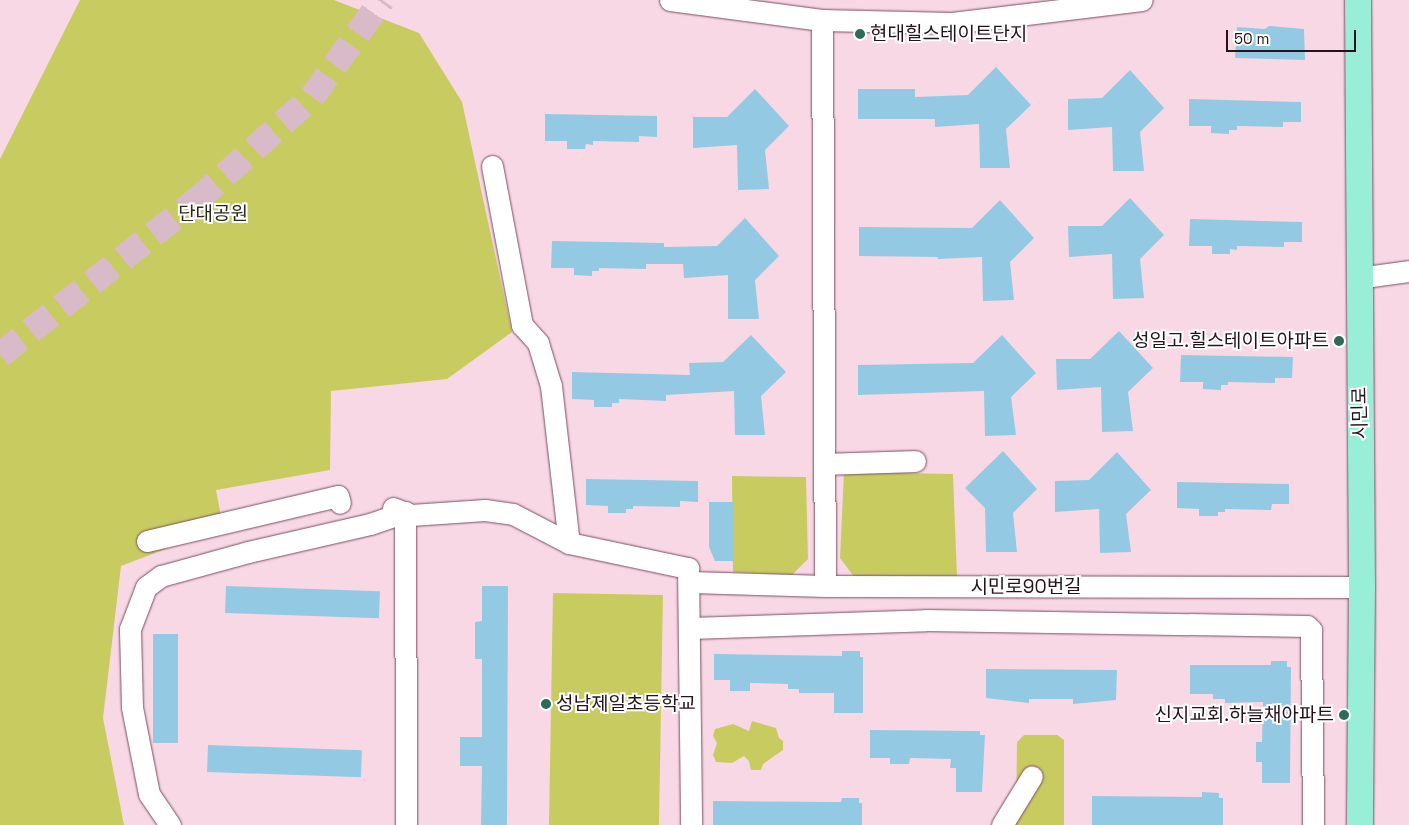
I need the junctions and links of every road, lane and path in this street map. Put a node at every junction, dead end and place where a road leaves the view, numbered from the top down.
1 (670, 0) edge
2 (1142, 0) edge
3 (1358, 0) edge
4 (822, 20) junction
5 (492, 166) dead end
6 (1409, 271) edge
7 (1358, 278) junction
8 (915, 461) dead end
9 (824, 464) junction
10 (340, 503) dead end
11 (383, 505) dead end
12 (405, 512) junction
13 (147, 541) dead end
14 (569, 542) junction
15 (690, 582) junction
16 (825, 586) junction
17 (1362, 587) junction
18 (690, 628) junction
19 (1032, 776) dead end
20 (170, 825) edge
21 (406, 825) edge
22 (690, 825) edge
23 (1002, 825) edge
24 (1313, 825) edge
25 (1360, 825) edge

1 - 4 street
2 - 4 street
3 - 7 main road, 시민로
4 - 9 street
5 - 14 street
6 - 7 street
7 - 17 main road, 시민로
8 - 9 street
9 - 16 street
10 - 13 street
11 - 12 street
12 - 14 street
12 - 20 street
12 - 21 street
14 - 15 street
15 - 16 street, 시민로90번길
15 - 18 street
16 - 17 street, 시민로90번길
17 - 25 main road, 시민로
18 - 22 street
18 - 24 street
19 - 23 street

